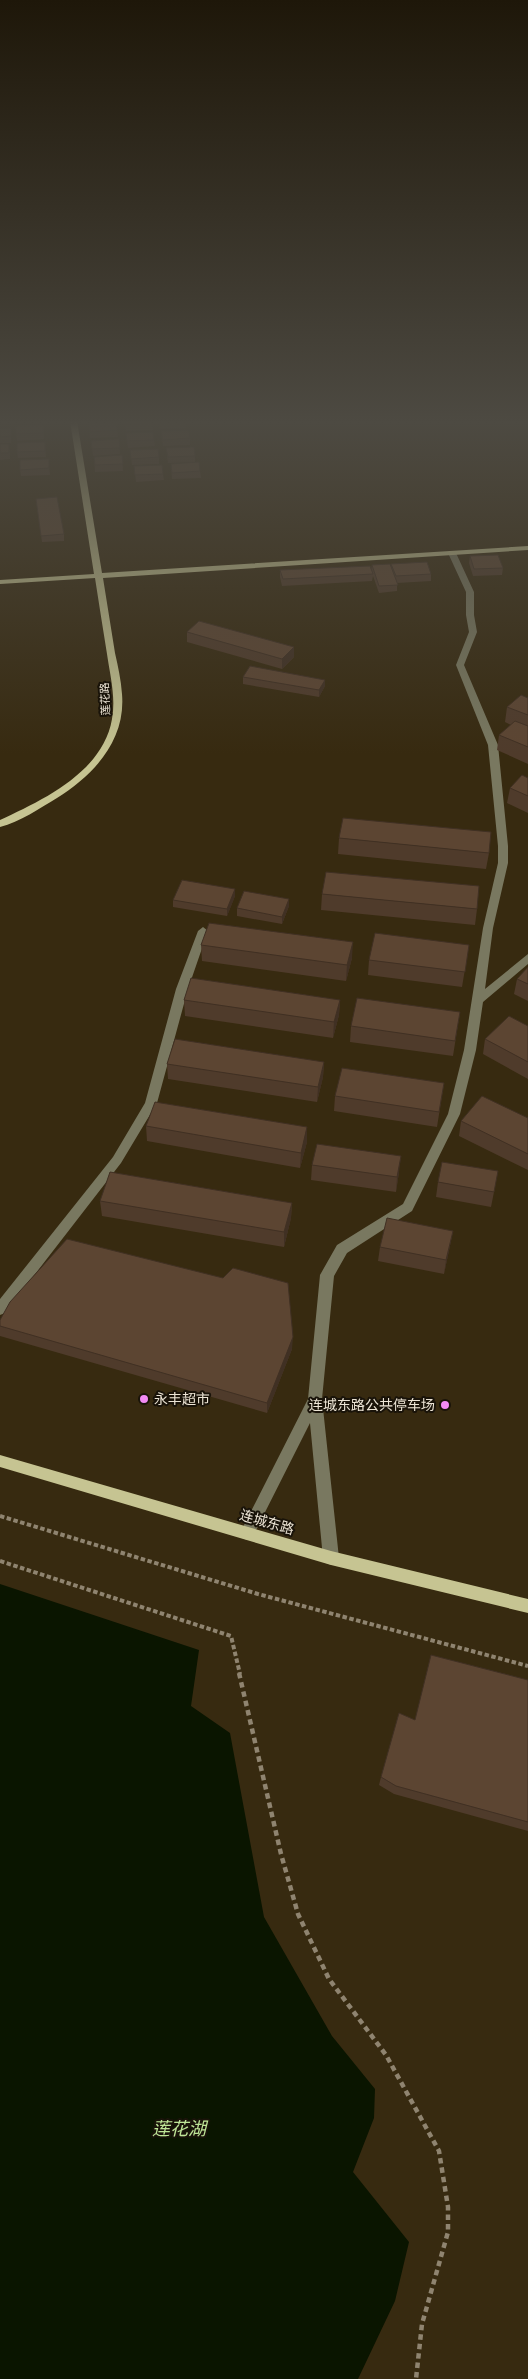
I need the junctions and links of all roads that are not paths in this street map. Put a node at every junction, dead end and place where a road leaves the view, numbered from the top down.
1 (91, 532) edge
2 (528, 548) edge
3 (452, 553) junction
4 (98, 576) junction
5 (0, 582) edge
6 (0, 824) edge
7 (203, 931) dead end
8 (528, 958) edge
9 (478, 1001) junction
10 (0, 1309) edge
11 (315, 1399) junction
12 (0, 1461) edge
13 (247, 1533) junction
14 (331, 1558) junction
15 (528, 1606) edge

1 - 4 main road, 莲花路
2 - 3 main road
3 - 4 main road
3 - 9 lane
4 - 5 main road
4 - 6 main road, 莲花路
7 - 10 lane
8 - 9 lane
9 - 11 lane
11 - 13 lane
11 - 14 lane
12 - 13 main road, 连城东路
13 - 14 main road, 连城东路
14 - 15 main road, 连城东路

